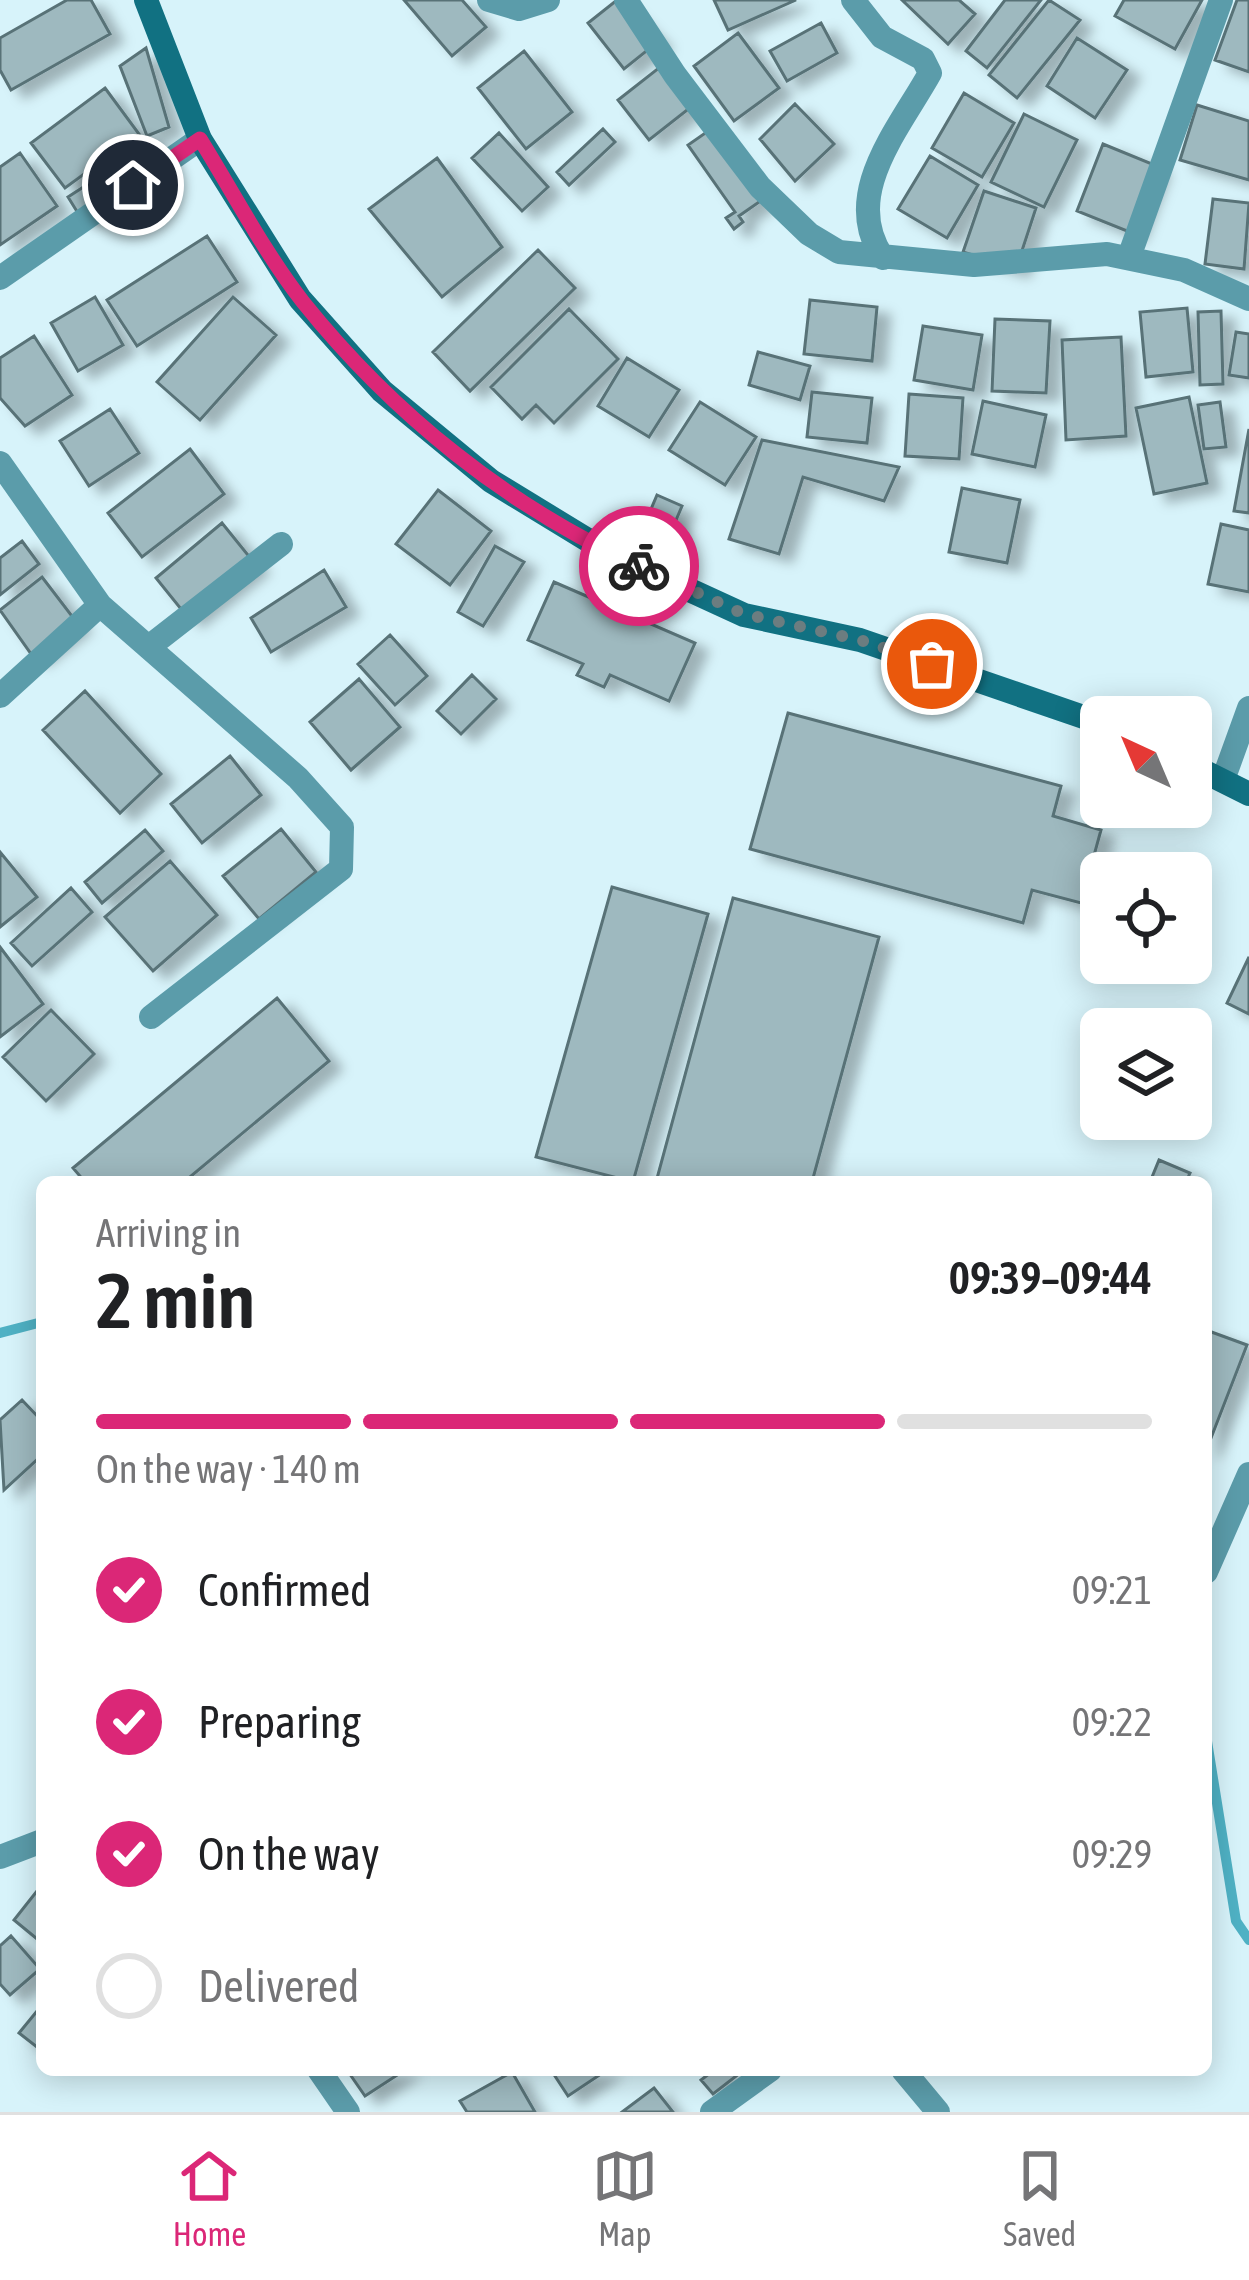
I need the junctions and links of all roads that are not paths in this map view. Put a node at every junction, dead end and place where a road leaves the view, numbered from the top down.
1 (146, 0) edge
2 (489, 0) edge
3 (548, 0) edge
4 (626, 0) edge
5 (854, 0) edge
6 (1221, 0) edge
7 (200, 139) junction
8 (1129, 257) junction
9 (883, 258) junction
10 (0, 278) edge
11 (1249, 298) edge
12 (0, 463) edge
13 (281, 544) dead end
14 (100, 605) junction
15 (150, 646) junction
16 (0, 696) edge
17 (1249, 708) edge
18 (1080, 716) edge
19 (1212, 775) edge
20 (1223, 780) junction
21 (1249, 794) edge
22 (151, 1017) dead end
23 (1249, 1474) edge
24 (1212, 1558) edge
25 (36, 1848) edge
26 (0, 1857) edge
27 (323, 2076) edge
28 (762, 2076) edge
29 (908, 2076) edge
30 (348, 2112) edge
31 (712, 2112) edge
32 (938, 2112) edge

1 - 7 main road
2 - 3 street
4 - 9 street
5 - 9 street
6 - 8 street
7 - 10 street
7 - 18 main road
8 - 9 street
8 - 11 street
12 - 14 street
13 - 15 street
14 - 15 street
14 - 16 street
15 - 22 street
17 - 20 street
19 - 20 main road
20 - 21 main road
23 - 24 street
25 - 26 street
27 - 30 street
28 - 31 street
29 - 32 street

